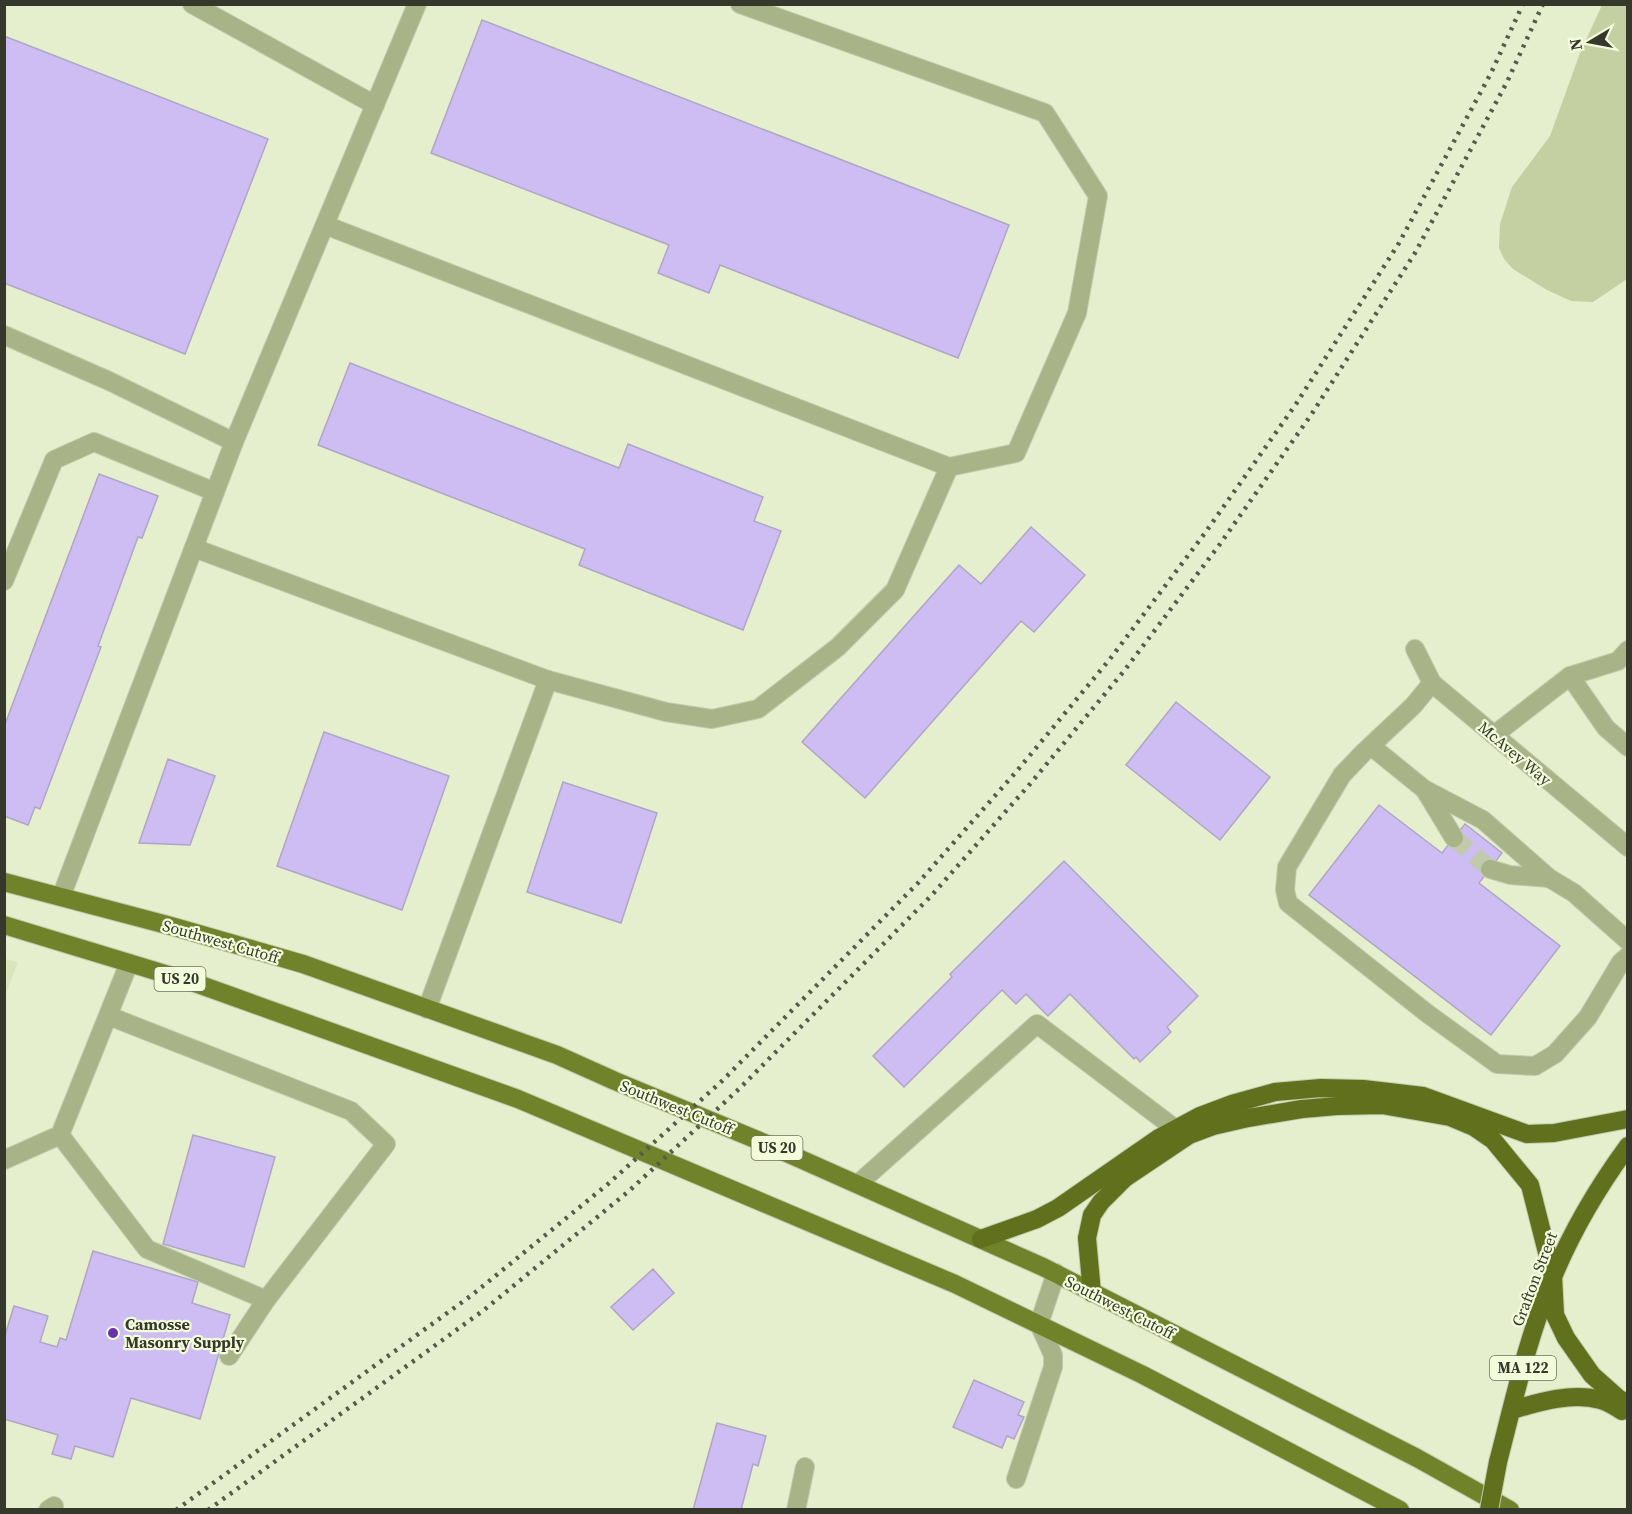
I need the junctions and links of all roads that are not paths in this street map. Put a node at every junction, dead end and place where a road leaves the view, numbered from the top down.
1 (192, 4) edge
2 (417, 4) edge
3 (740, 4) edge
4 (375, 105) junction
5 (325, 225) junction
6 (4, 335) edge
7 (234, 442) junction
8 (949, 467) junction
9 (215, 492) junction
10 (194, 548) junction
11 (4, 581) edge
12 (1415, 649) dead end
13 (1628, 650) edge
14 (1570, 676) junction
15 (548, 680) junction
16 (1432, 683) junction
17 (1494, 735) junction
18 (1371, 746) junction
19 (1628, 747) edge
20 (1424, 789) junction
21 (1454, 838) tunnel mouth
22 (1628, 847) edge
23 (1490, 869) tunnel mouth
24 (1549, 878) junction
25 (4, 882) edge
26 (61, 897) junction
27 (4, 926) edge
28 (1628, 941) edge
29 (1628, 956) edge
30 (129, 963) junction
31 (428, 1009) junction
32 (109, 1016) junction
33 (1628, 1119) edge
34 (1181, 1133) junction
35 (60, 1135) junction
36 (1628, 1146) edge
37 (4, 1160) edge
38 (858, 1184) junction
39 (981, 1239) junction
40 (1056, 1273) junction
41 (1553, 1276) junction
42 (1092, 1293) junction
43 (266, 1299) junction
44 (1039, 1324) junction
45 (229, 1356) dead end
46 (1628, 1403) edge
47 (1512, 1410) junction
48 (1628, 1414) edge
49 (805, 1467) dead end
50 (1016, 1479) dead end
51 (796, 1509) edge
52 (1400, 1509) edge
53 (1488, 1509) edge
54 (1510, 1509) edge

1 - 4 street
2 - 4 street
3 - 8 street
4 - 5 street
5 - 7 street
5 - 8 street
6 - 7 street
7 - 9 street
8 - 15 street
9 - 10 street
9 - 11 street
10 - 15 street
10 - 26 street
12 - 16 street, McAvey Way
13 - 14 street
14 - 17 street
14 - 19 street
15 - 31 street
16 - 17 street, McAvey Way
16 - 18 street
17 - 22 street, McAvey Way
18 - 20 street
18 - 29 street
20 - 21 street
20 - 24 street
23 - 24 street
24 - 28 street
25 - 26 main road, Southwest Cutoff / US 20
26 - 31 main road, Southwest Cutoff / US 20
27 - 30 main road, US 20
30 - 32 street
30 - 44 main road, US 20
31 - 38 main road, Southwest Cutoff / US 20
32 - 35 street
32 - 43 street
33 - 34 highway
34 - 38 street
34 - 39 highway
34 - 41 highway
34 - 42 highway
35 - 37 street
35 - 43 street
36 - 41 highway, Grafton Street / MA 122
38 - 39 main road, Southwest Cutoff / US 20
39 - 40 main road, Southwest Cutoff / US 20
40 - 42 main road, Southwest Cutoff / US 20
40 - 44 street
41 - 46 highway
41 - 47 highway, Grafton Street / MA 122
42 - 54 main road, Southwest Cutoff / US 20
43 - 45 street
44 - 50 street
44 - 52 main road, US 20
47 - 48 highway
47 - 53 highway, Grafton Street / MA 122, bridge
49 - 51 street

